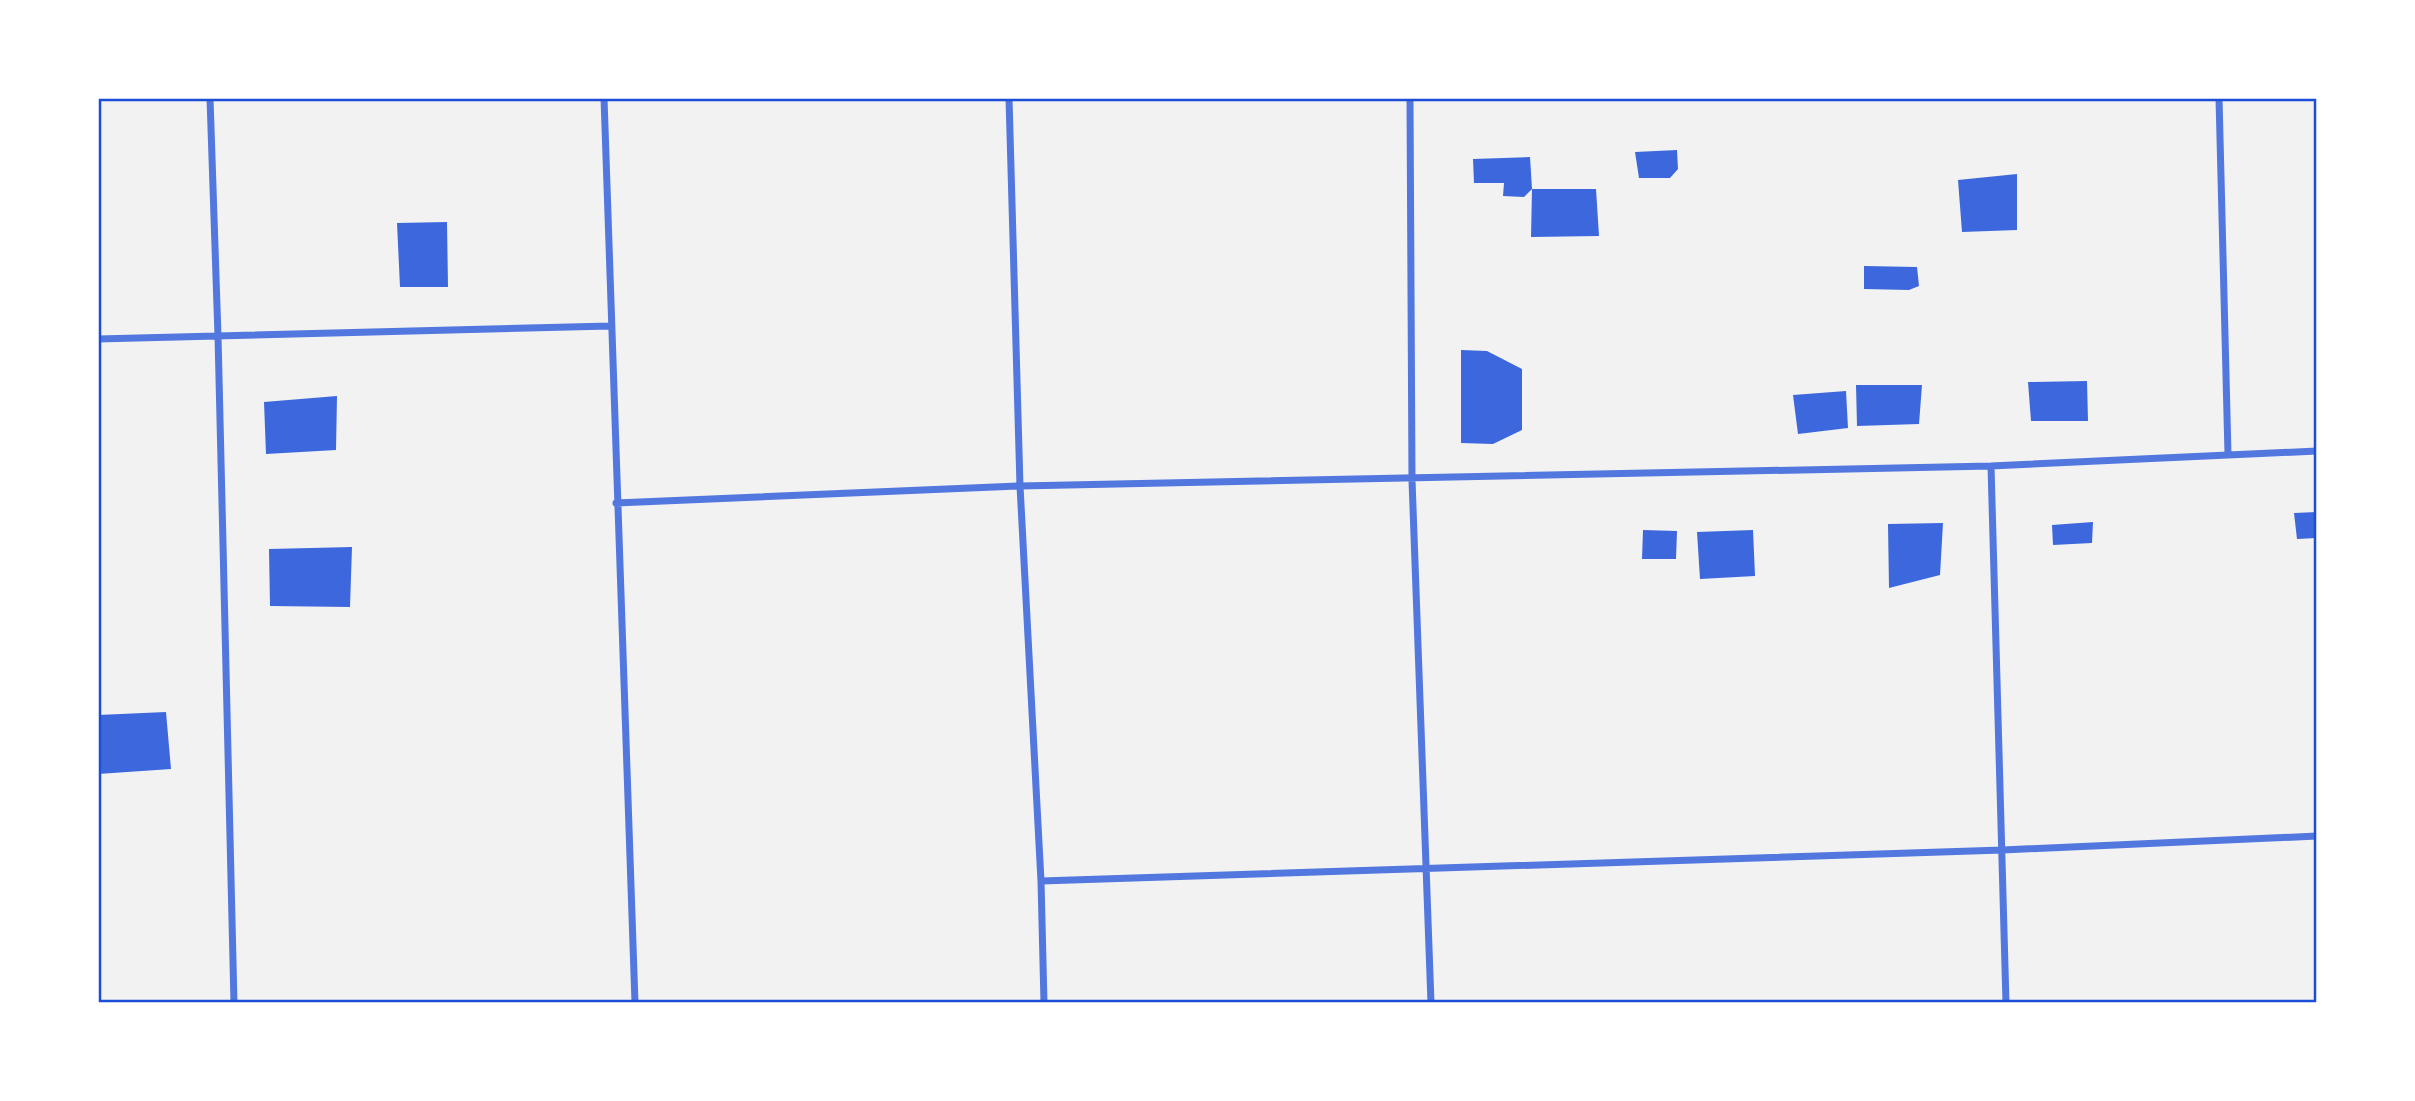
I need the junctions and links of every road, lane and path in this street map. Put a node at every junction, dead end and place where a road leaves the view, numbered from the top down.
1 (210, 98) edge
2 (604, 98) edge
3 (1009, 98) edge
4 (1410, 98) edge
5 (2219, 98) edge
6 (610, 326) junction
7 (218, 336) junction
8 (98, 339) edge
9 (2317, 451) edge
10 (2228, 454) junction
11 (1991, 466) junction
12 (1412, 480) junction
13 (1020, 486) junction
14 (616, 503) junction
15 (2317, 836) edge
16 (2003, 850) junction
17 (1424, 870) junction
18 (1041, 881) junction
19 (234, 1003) edge
20 (635, 1003) edge
21 (1044, 1003) edge
22 (1431, 1003) edge
23 (2006, 1003) edge

1 - 7 street
2 - 6 street
3 - 13 street
4 - 12 street
5 - 10 street
6 - 7 street
6 - 14 street
7 - 8 street
7 - 19 street
9 - 10 street
10 - 11 street
11 - 12 street
11 - 16 street
12 - 13 street
12 - 17 street
13 - 14 street
13 - 18 street
14 - 20 street
15 - 16 street
16 - 17 street
16 - 23 street
17 - 18 street
17 - 22 street
18 - 21 street

